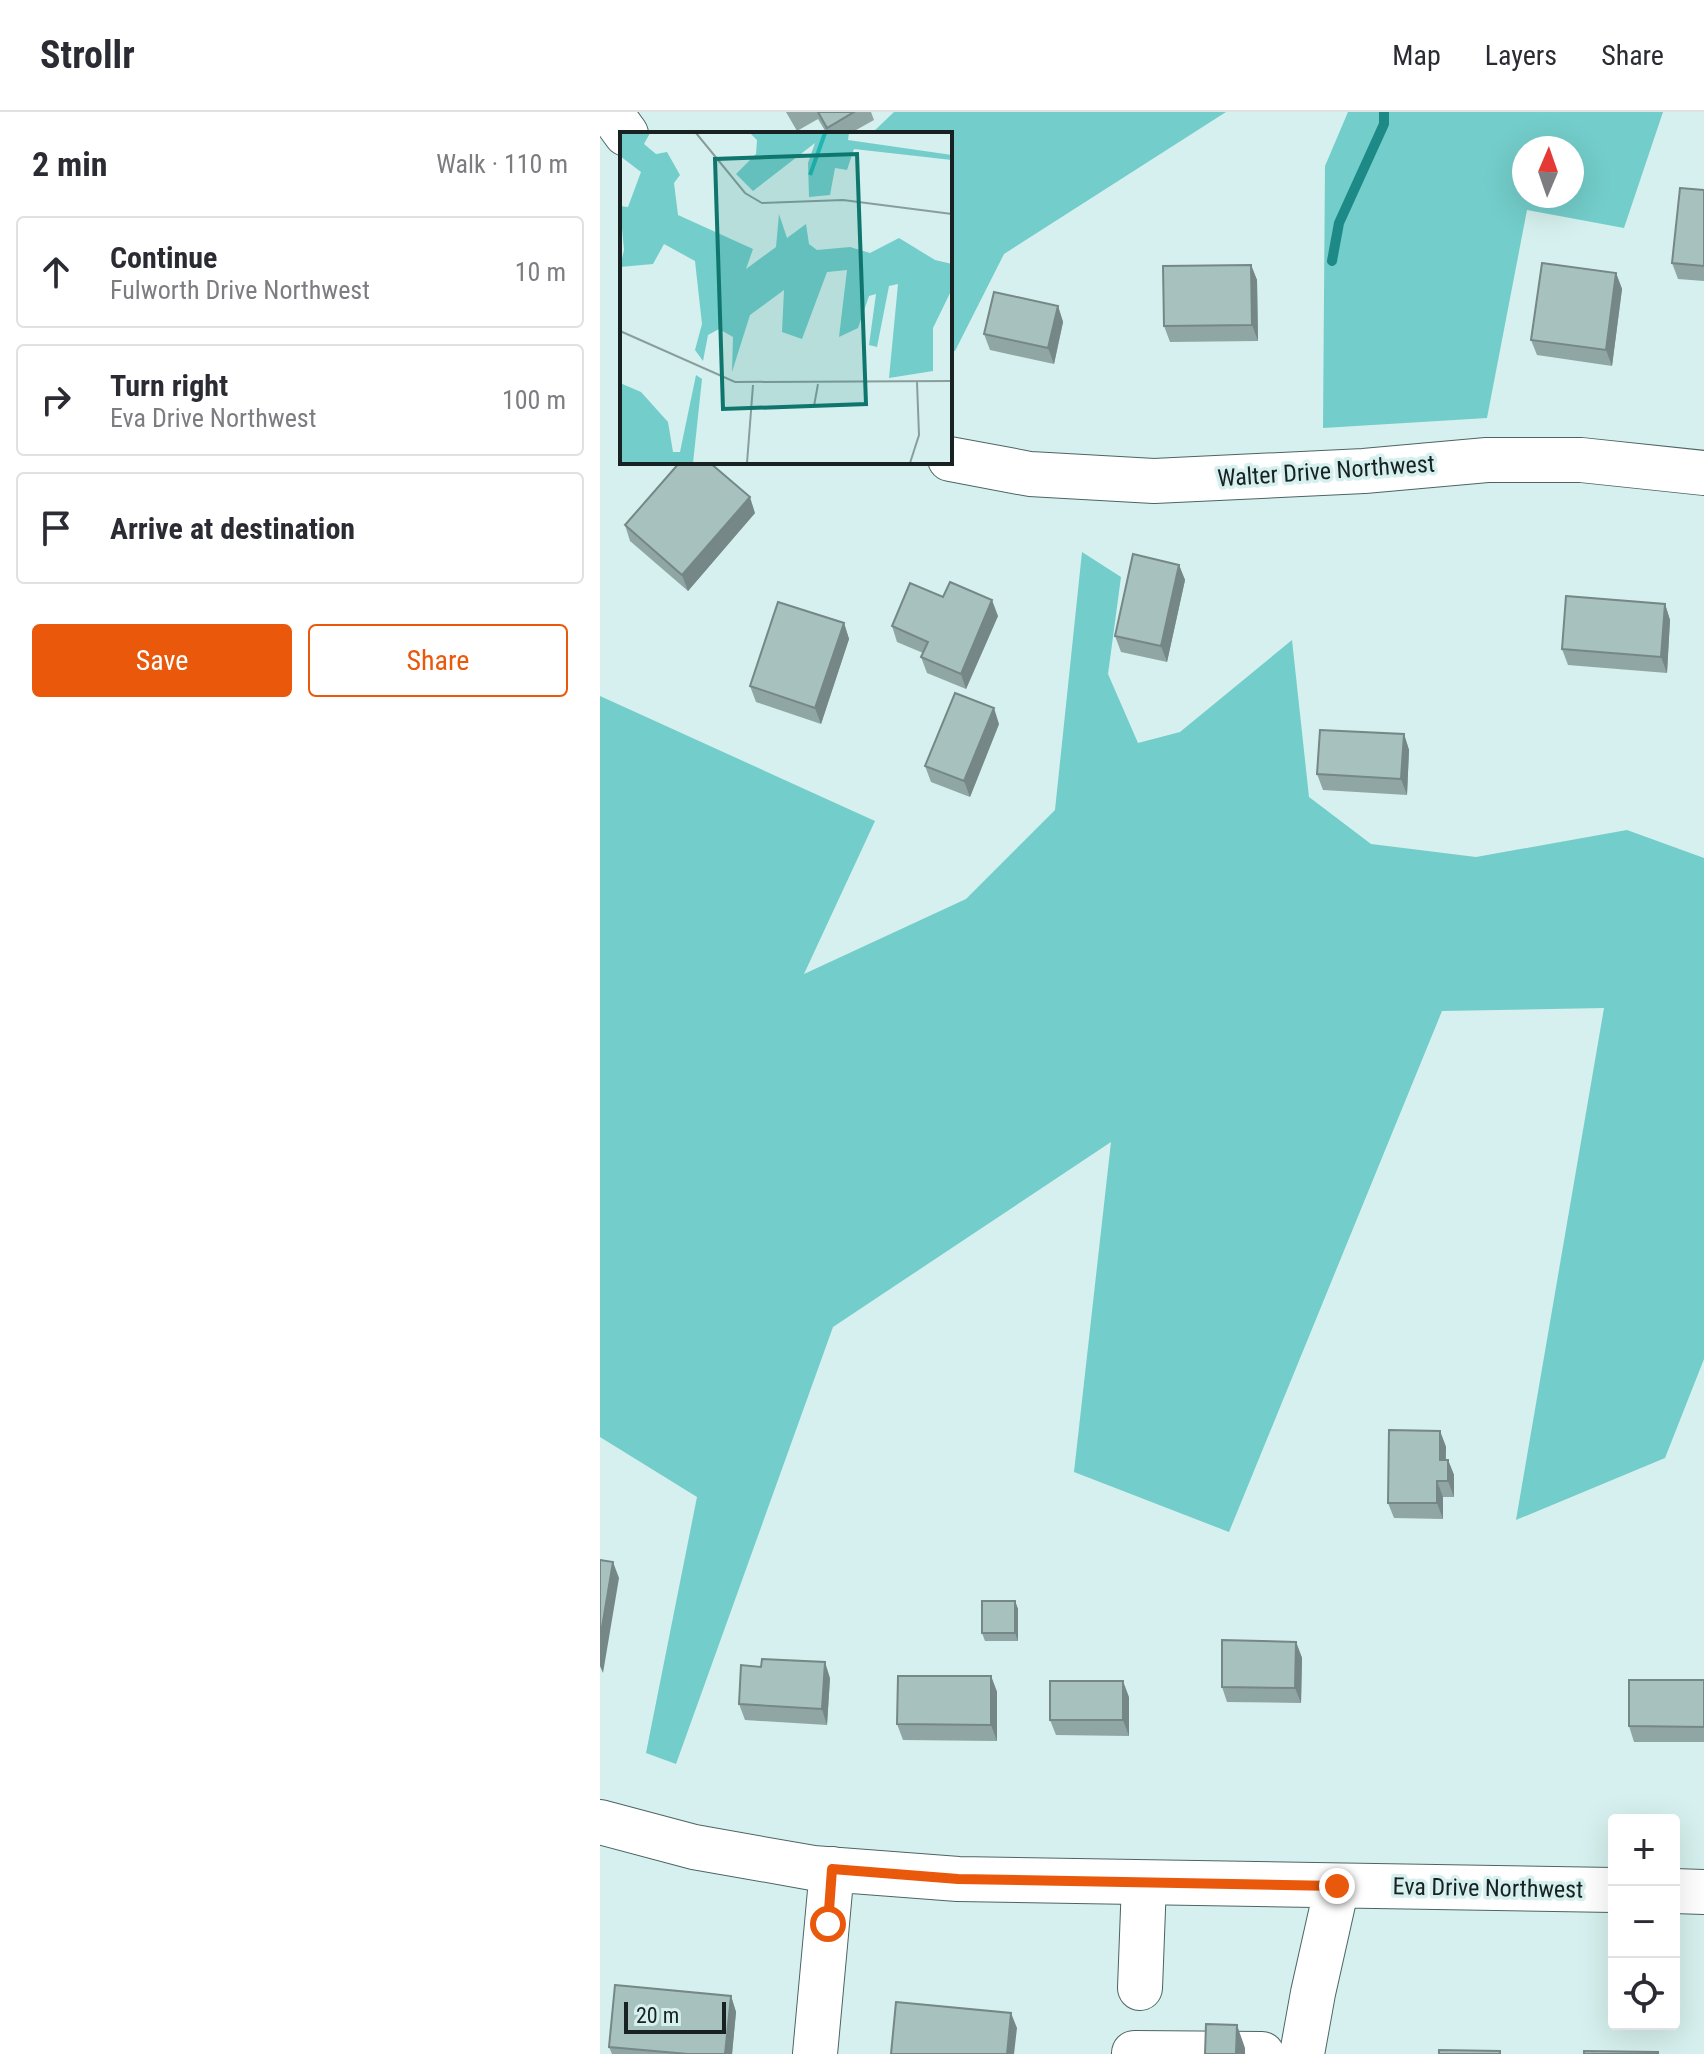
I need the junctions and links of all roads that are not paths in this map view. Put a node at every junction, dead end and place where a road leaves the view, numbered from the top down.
1 (610, 112) edge
2 (625, 132) edge
3 (952, 459) edge
4 (1704, 473) edge
5 (600, 1822) edge
6 (832, 1869) junction
7 (1144, 1883) junction
8 (1337, 1886) junction
9 (1608, 1890) edge
10 (1680, 1891) edge
11 (1704, 1892) edge
12 (1140, 1988) dead end
13 (1134, 2053) edge
14 (815, 2054) edge
15 (1262, 2054) edge
16 (1302, 2054) edge

1 - 2 street
3 - 4 street, Walter Drive Northwest
5 - 6 street, Eva Drive Northwest
6 - 7 street, Eva Drive Northwest
6 - 14 street
7 - 8 street, Eva Drive Northwest
7 - 12 street
8 - 9 street, Eva Drive Northwest
8 - 16 street
10 - 11 street
13 - 15 street

